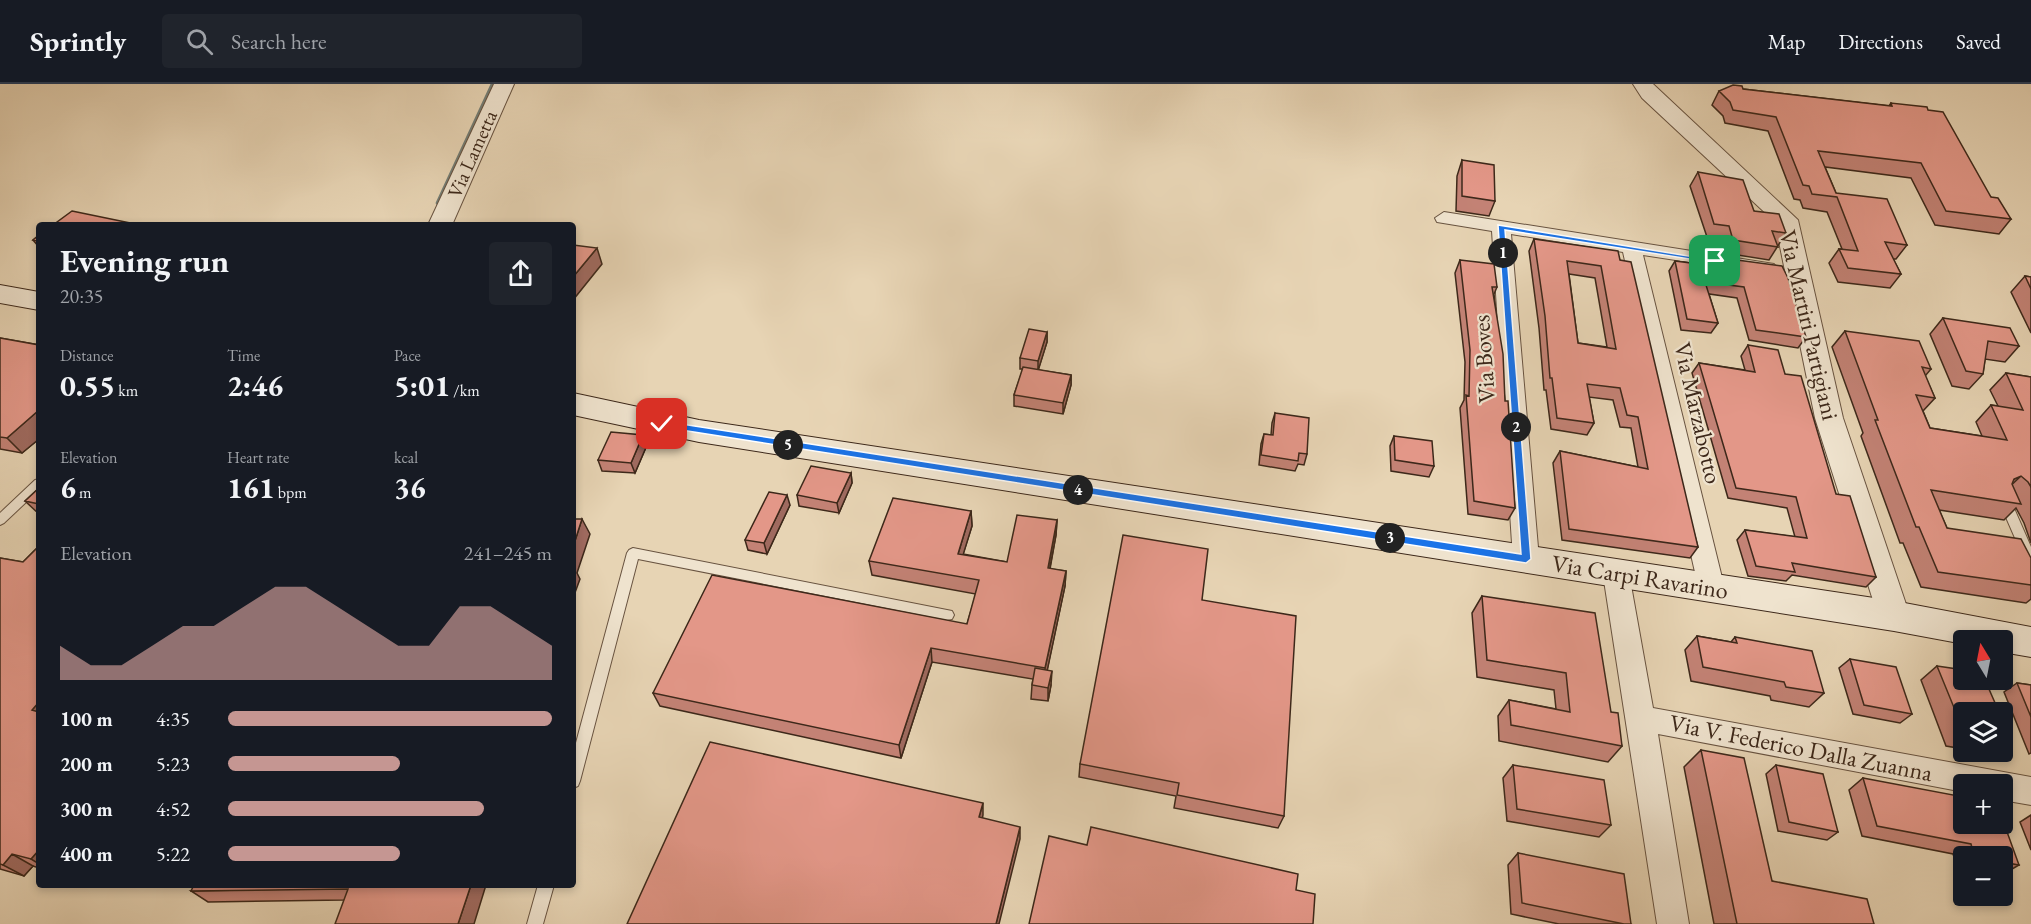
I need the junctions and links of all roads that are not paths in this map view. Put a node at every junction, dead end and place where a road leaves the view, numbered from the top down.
1 (504, 84) edge
2 (1643, 84) edge
3 (1444, 218) dead end
4 (441, 222) edge
5 (1501, 227) junction
6 (1632, 249) junction
7 (1799, 272) junction
8 (0, 294) edge
9 (36, 300) edge
10 (576, 406) edge
11 (36, 486) edge
12 (2003, 498) edge
13 (0, 520) edge
14 (1526, 559) junction
15 (2031, 561) edge
16 (1616, 574) junction
17 (1712, 590) junction
18 (947, 615) dead end
19 (1894, 616) junction
20 (2031, 642) edge
21 (1641, 718) junction
22 (576, 770) edge
23 (1953, 776) edge
24 (2013, 788) edge
25 (2031, 791) edge
26 (545, 888) edge
27 (535, 924) edge
28 (1673, 924) edge

1 - 4 street, Via Lametta
2 - 7 street, Via Martiri Partigiani
3 - 5 street
5 - 6 street
5 - 14 street, Via Boves
6 - 7 street
6 - 17 street, Via Marzabotto
7 - 19 street, Via Martiri Partigiani
8 - 9 main road
10 - 14 main road, Via Carpi Ravarino
11 - 13 lane
12 - 15 lane
14 - 16 main road, Via Carpi Ravarino
16 - 17 main road, Via Carpi Ravarino
16 - 21 street
17 - 19 main road, Via Carpi Ravarino
18 - 22 lane
19 - 20 main road, Via Carpi Ravarino
21 - 23 street, Via V. Federico Dalla Zuanna
21 - 28 street
24 - 25 street
26 - 27 lane

